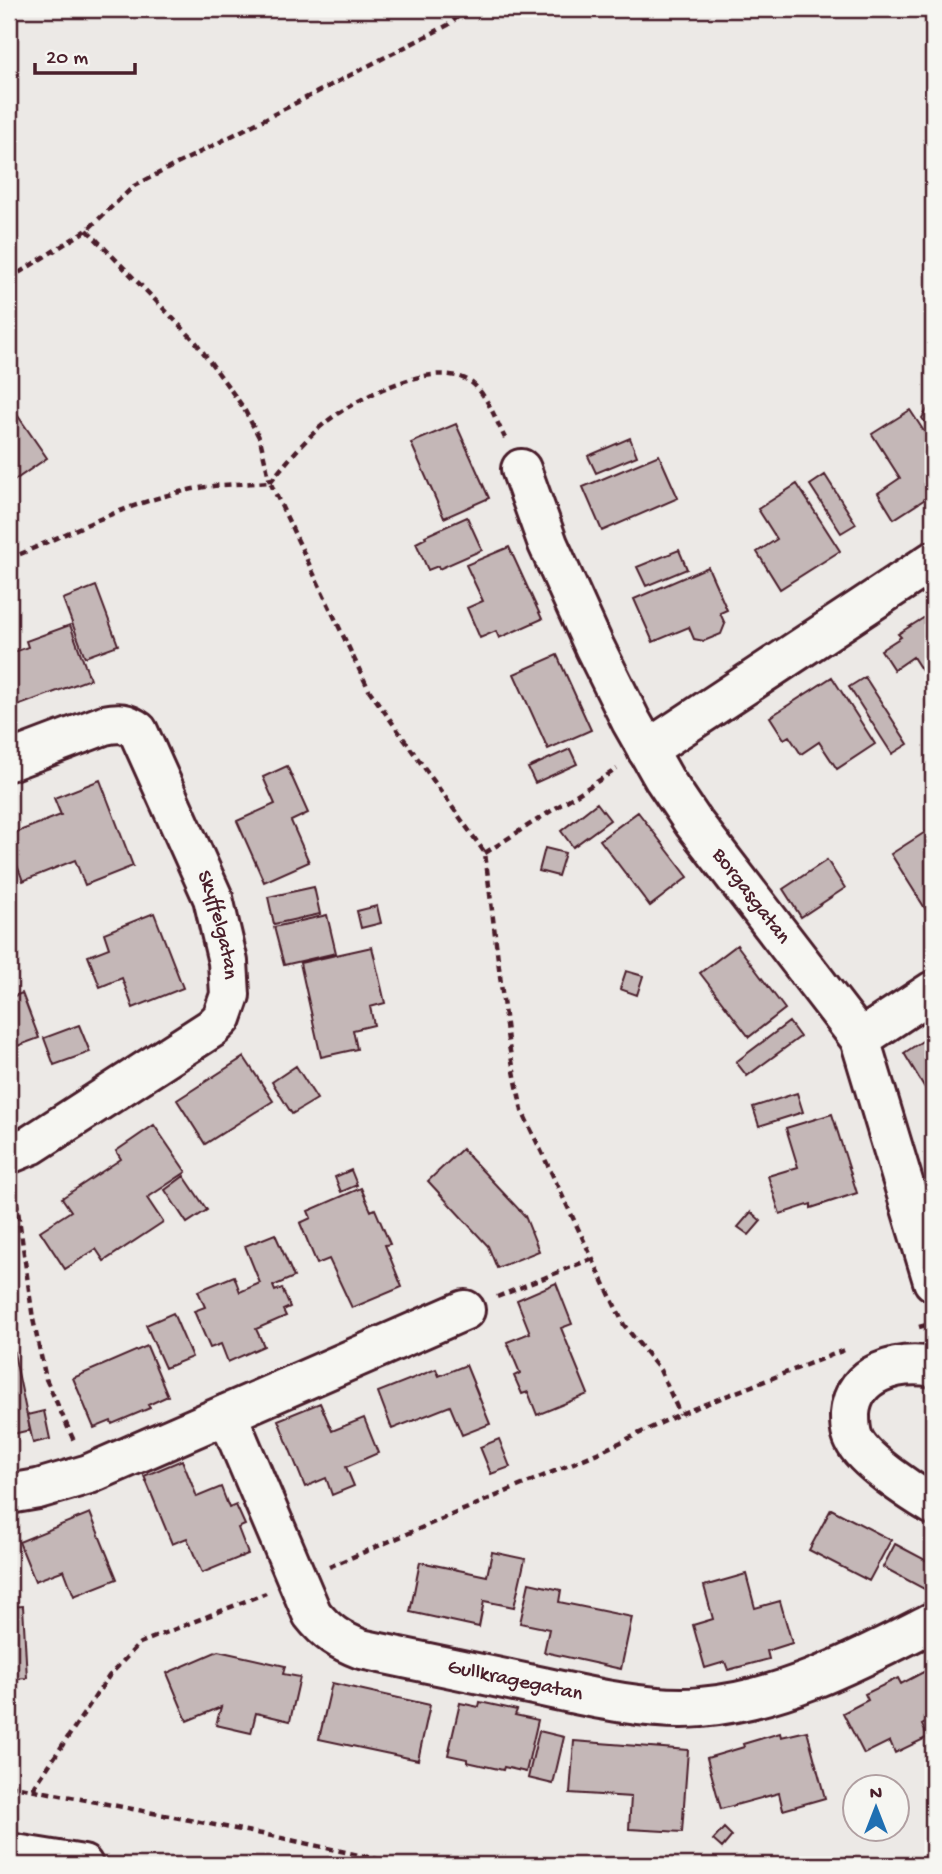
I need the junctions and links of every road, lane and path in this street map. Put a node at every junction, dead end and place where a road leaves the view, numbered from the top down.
1 (467, 9) edge
2 (87, 230) junction
3 (9, 279) edge
4 (521, 469) joint
5 (270, 482) junction
6 (9, 559) edge
7 (933, 561) edge
8 (647, 750) junction
9 (9, 761) edge
10 (485, 853) junction
11 (933, 991) edge
12 (860, 1040) junction
13 (9, 1154) edge
14 (591, 1259) junction
15 (933, 1281) edge
16 (465, 1310) joint
17 (933, 1323) edge
18 (916, 1328) dead end
19 (858, 1345) dead end
20 (933, 1367) edge
21 (227, 1414) junction
22 (680, 1414) junction
23 (89, 1474) junction
24 (9, 1494) edge
25 (933, 1505) edge
26 (298, 1581) junction
27 (933, 1622) edge
28 (9, 1785) edge
29 (33, 1789) junction
30 (9, 1853) edge
31 (83, 1865) edge
32 (404, 1865) edge

1 - 2 path
2 - 3 path
2 - 5 path
4 - 5 path
4 - 8 street, Borgasgatan
5 - 6 path
5 - 10 path
7 - 8 street
8 - 10 path
8 - 12 street, Borgasgatan
9 - 13 street, Skyffelgatan
10 - 14 path
11 - 12 street
12 - 15 street, Borgasgatan
13 - 23 path
14 - 16 path
14 - 22 path
16 - 21 street
17 - 18 path
19 - 22 path
20 - 25 street
21 - 23 street
21 - 26 street, Gullkragegatan
22 - 26 path
23 - 24 street
26 - 27 street, Gullkragegatan
26 - 29 path
28 - 29 path
29 - 32 path
30 - 31 street

